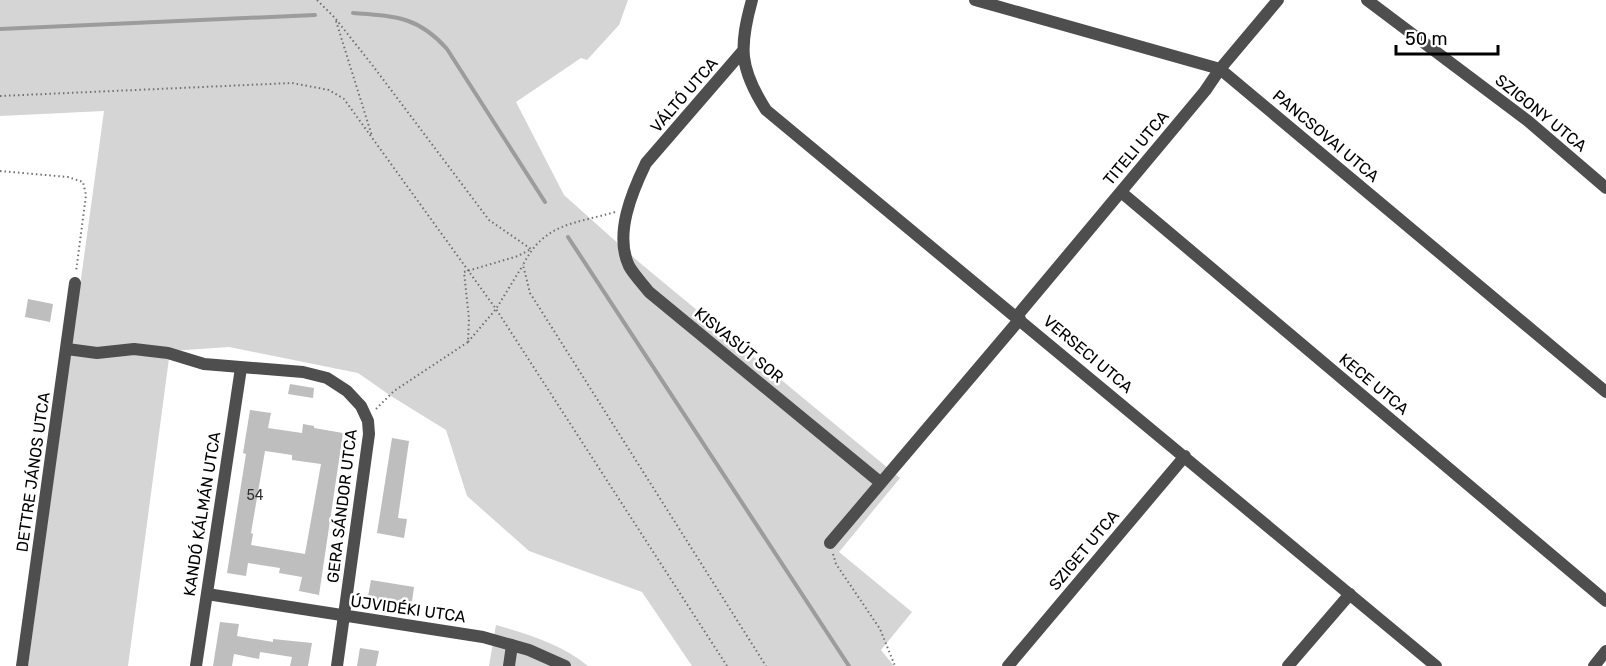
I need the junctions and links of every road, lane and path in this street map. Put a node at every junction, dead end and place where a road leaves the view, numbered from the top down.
1 (317, 0) edge
2 (752, 0) edge
3 (975, 0) edge
4 (1278, 0) edge
5 (1367, 0) edge
6 (335, 18) junction
7 (742, 52) junction
8 (1220, 69) junction
9 (0, 96) edge
10 (373, 137) junction
11 (0, 171) edge
12 (1606, 188) edge
13 (1121, 192) junction
14 (629, 207) junction
15 (531, 249) junction
16 (523, 265) junction
17 (470, 271) junction
18 (75, 283) joint
19 (496, 309) junction
20 (1018, 318) junction
21 (468, 342) junction
22 (67, 349) junction
23 (241, 368) junction
24 (1606, 392) edge
25 (368, 421) junction
26 (1185, 456) junction
27 (881, 483) junction
28 (830, 543) joint
29 (207, 594) junction
30 (1350, 594) junction
31 (1606, 601) edge
32 (344, 616) junction
33 (512, 645) junction
34 (1606, 651) edge
35 (22, 666) edge
36 (196, 666) edge
37 (337, 666) edge
38 (509, 666) edge
39 (565, 666) edge
40 (727, 666) edge
41 (766, 666) edge
42 (895, 666) edge
43 (1008, 666) edge
44 (1288, 666) edge
45 (1436, 666) edge
46 (1594, 666) edge

1 - 6 path
2 - 7 street
3 - 8 street, PANCSOVAI UTCA
4 - 8 street, TITELI UTCA
5 - 12 street, SZIGONY UTCA
6 - 10 path
6 - 15 path
7 - 14 street, VÁLTÓ UTCA
7 - 20 street, VERSECI UTCA
8 - 13 street, TITELI UTCA
8 - 24 street, PANCSOVAI UTCA
9 - 10 path
10 - 17 path
11 - 18 path
13 - 20 street, TITELI UTCA
13 - 31 street, KECE UTCA
14 - 15 path
14 - 27 street, KISVASÚT SOR
15 - 16 path
15 - 17 path
16 - 19 path
16 - 41 path
17 - 19 path
17 - 21 path
18 - 22 street, DETTRE JÁNOS UTCA
19 - 21 path
19 - 40 path
20 - 26 street, VERSECI UTCA
20 - 27 street, TITELI UTCA
21 - 25 path
22 - 23 street, GERA SÁNDOR UTCA
22 - 35 street, DETTRE JÁNOS UTCA
23 - 25 street, GERA SÁNDOR UTCA
23 - 29 street, KANDÓ KÁLMÁN UTCA
25 - 32 street, GERA SÁNDOR UTCA
26 - 30 street, VERSECI UTCA
26 - 43 street, SZIGET UTCA
27 - 28 street, TITELI UTCA
28 - 42 path
29 - 32 street, ÚJVIDÉKI UTCA
29 - 36 street, KANDÓ KÁLMÁN UTCA
30 - 44 street
30 - 45 street, VERSECI UTCA
32 - 33 street, ÚJVIDÉKI UTCA
32 - 37 street, GERA SÁNDOR UTCA
33 - 38 street
33 - 39 street, ÚJVIDÉKI UTCA
34 - 46 street

